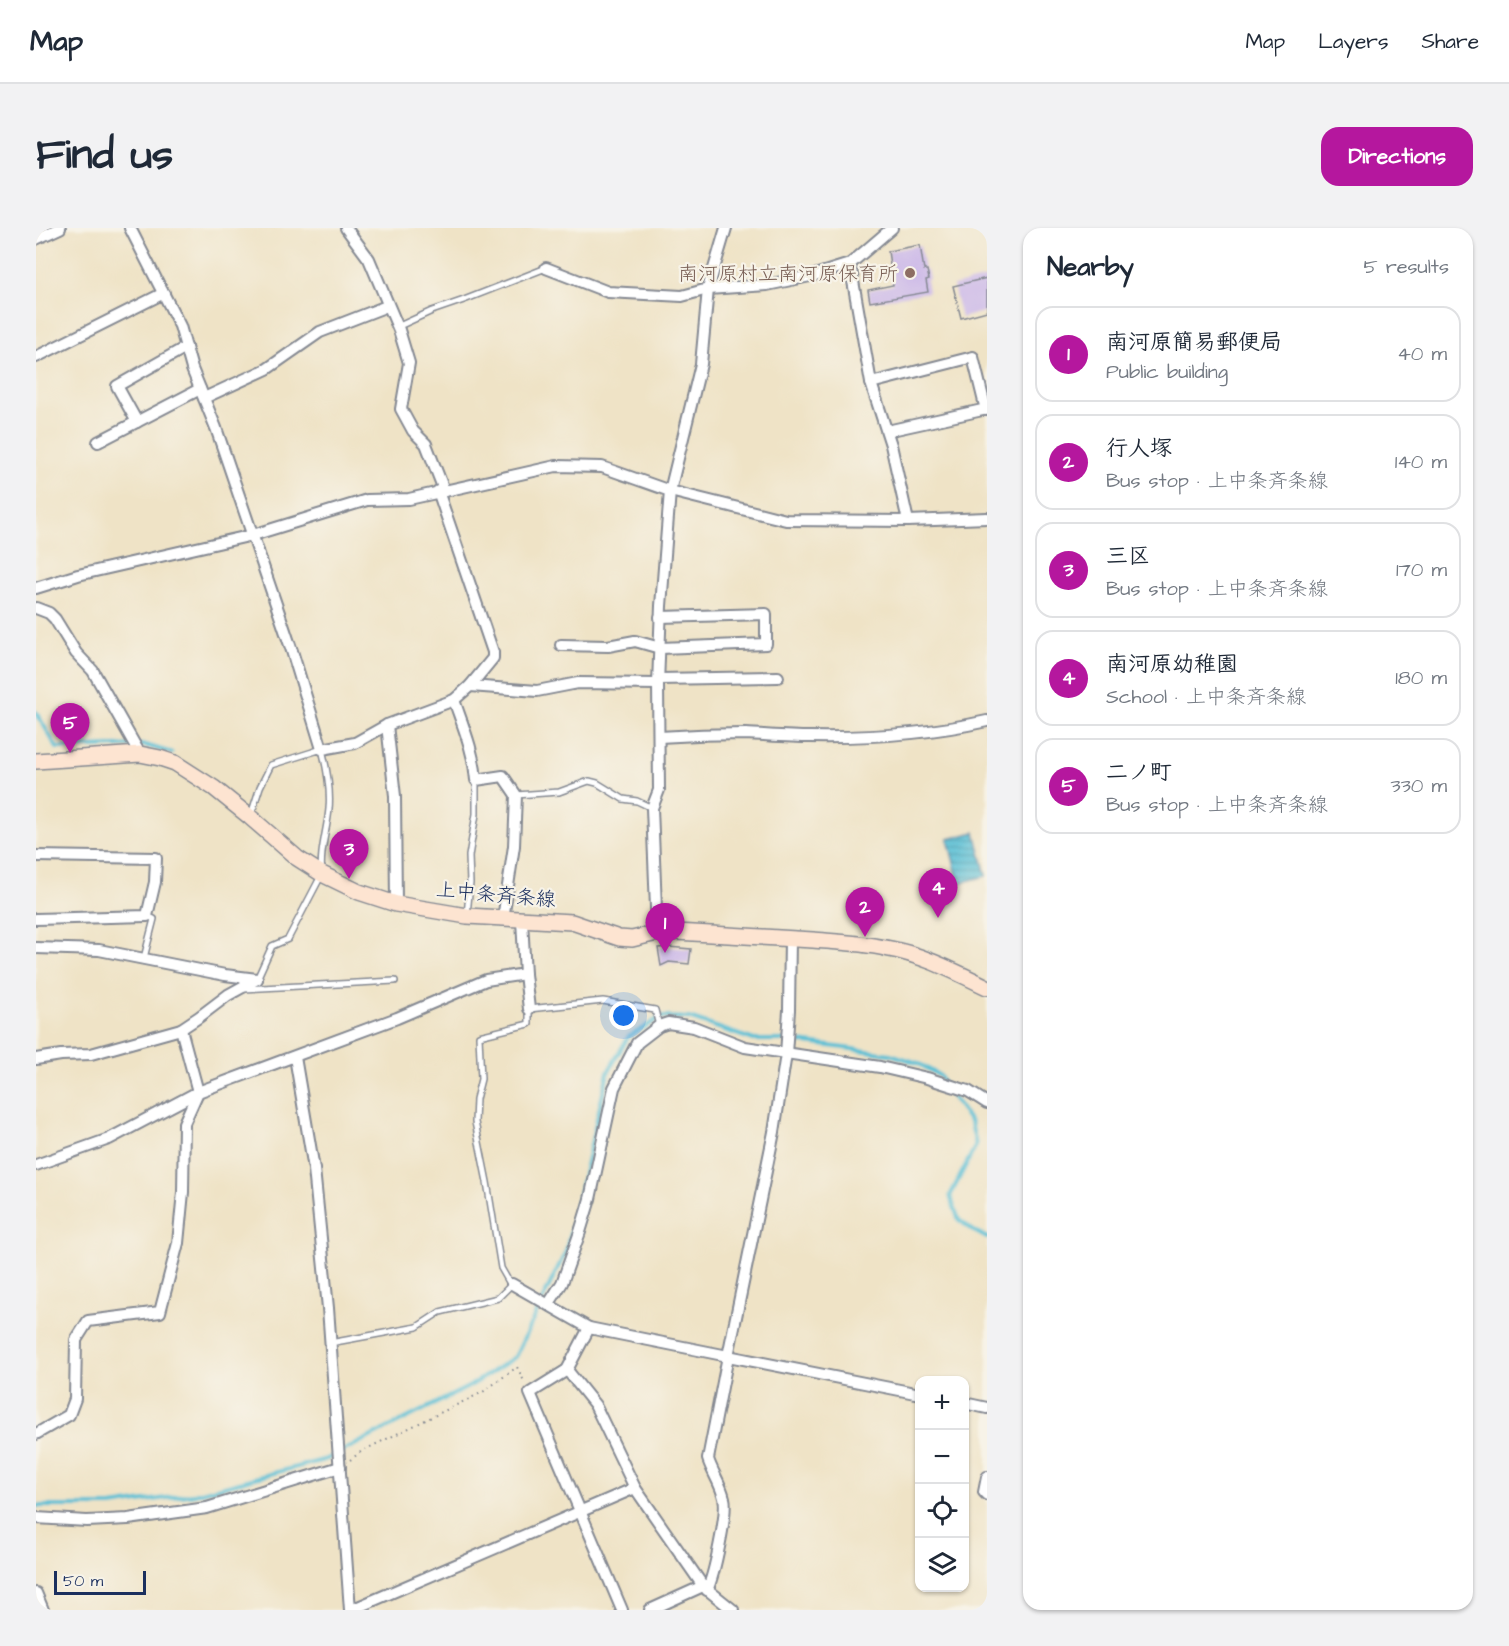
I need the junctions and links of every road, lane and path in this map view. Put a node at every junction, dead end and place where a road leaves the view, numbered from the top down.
1 (60, 228) edge
2 (130, 228) edge
3 (346, 228) edge
4 (726, 228) edge
5 (892, 228) edge
6 (36, 239) edge
7 (850, 264) junction
8 (546, 268) joint
9 (708, 289) junction
10 (164, 293) junction
11 (387, 306) junction
12 (397, 327) junction
13 (186, 347) junction
14 (36, 357) edge
15 (871, 383) junction
16 (202, 394) junction
17 (986, 410) edge
18 (136, 422) junction
19 (887, 431) junction
20 (98, 442) dead end
21 (441, 490) junction
22 (670, 491) junction
23 (987, 518) edge
24 (908, 521) junction
25 (253, 535) junction
26 (36, 588) edge
27 (36, 608) edge
28 (660, 616) junction
29 (561, 645) dead end
30 (660, 648) junction
31 (778, 677) dead end
32 (658, 682) junction
33 (470, 686) junction
34 (454, 700) junction
35 (987, 721) edge
36 (387, 725) junction
37 (659, 737) junction
38 (322, 749) junction
39 (140, 754) junction
40 (36, 760) edge
41 (476, 780) junction
42 (516, 795) junction
43 (652, 808) junction
44 (250, 817) junction
45 (36, 856) edge
46 (322, 874) junction
47 (396, 904) junction
48 (147, 916) junction
49 (467, 916) junction
50 (36, 919) edge
51 (503, 919) junction
52 (522, 920) junction
53 (657, 933) junction
54 (790, 939) junction
55 (36, 948) edge
56 (144, 958) junction
57 (525, 974) junction
58 (257, 979) junction
59 (395, 981) dead end
60 (987, 987) edge
61 (239, 989) junction
62 (529, 1009) junction
63 (659, 1026) junction
64 (181, 1029) junction
65 (786, 1054) junction
66 (295, 1057) junction
67 (36, 1059) edge
68 (198, 1092) junction
69 (987, 1103) edge
70 (36, 1165) edge
71 (512, 1284) junction
72 (548, 1305) junction
73 (589, 1328) junction
74 (330, 1343) junction
75 (728, 1356) junction
76 (567, 1370) junction
77 (530, 1393) junction
78 (915, 1393) edge
79 (969, 1404) edge
80 (987, 1408) edge
81 (36, 1434) edge
82 (340, 1467) junction
83 (987, 1477) edge
84 (635, 1488) junction
85 (987, 1495) edge
86 (579, 1511) junction
87 (36, 1518) edge
88 (705, 1588) junction
89 (36, 1593) edge
90 (43, 1610) edge
91 (351, 1610) edge
92 (622, 1610) edge
93 (650, 1610) edge
94 (733, 1610) edge

1 - 6 street
2 - 10 street
3 - 11 street
4 - 9 street
5 - 7 street
7 - 9 street
7 - 15 street
8 - 9 street
8 - 12 lane
9 - 22 street
10 - 13 street
10 - 14 street
11 - 12 street
11 - 16 street
12 - 21 street
13 - 16 street
13 - 18 street
15 - 17 street
15 - 19 street
16 - 18 street
16 - 25 street
17 - 19 street
18 - 20 street
19 - 24 street
21 - 22 street
21 - 25 street
21 - 33 street
22 - 24 street
22 - 28 street
23 - 24 street
25 - 26 street
25 - 38 street
27 - 39 street
28 - 30 street
28 - 30 street
29 - 30 street
30 - 32 street
31 - 32 street
32 - 33 street
32 - 37 street
33 - 34 street
34 - 36 street
34 - 41 street
35 - 37 street
36 - 38 street
36 - 47 street
37 - 43 street
38 - 44 lane
38 - 46 lane
39 - 40 main road, 上中条斉条線
39 - 44 main road, 上中条斉条線
41 - 42 street
41 - 49 lane
42 - 43 lane
42 - 51 street
43 - 53 street
44 - 46 main road, 上中条斉条線
45 - 48 street
46 - 47 main road, 上中条斉条線
46 - 58 lane
47 - 49 main road, 上中条斉条線
48 - 50 street
48 - 56 lane
49 - 51 main road, 上中条斉条線
51 - 52 main road, 上中条斉条線
52 - 53 main road, 上中条斉条線
52 - 57 street
53 - 54 main road, 上中条斉条線
54 - 60 main road, 上中条斉条線
54 - 65 street
55 - 56 street
56 - 58 street
57 - 62 street
57 - 66 street
58 - 61 street
59 - 61 lane
61 - 64 street
62 - 63 lane
62 - 71 lane
63 - 65 street
63 - 72 street
64 - 67 street
64 - 68 street
65 - 69 street
65 - 75 street
66 - 68 street
66 - 74 street
68 - 70 street
68 - 81 street
71 - 72 street
71 - 74 lane
72 - 73 street
73 - 75 street
73 - 76 street
74 - 82 street
75 - 78 street
75 - 88 street
76 - 77 street
76 - 84 street
77 - 82 path
77 - 86 street
79 - 80 street
82 - 87 street
82 - 91 street
83 - 85 street
84 - 86 street
84 - 88 street
86 - 91 street
86 - 92 street
88 - 93 street
88 - 94 street
89 - 90 street

